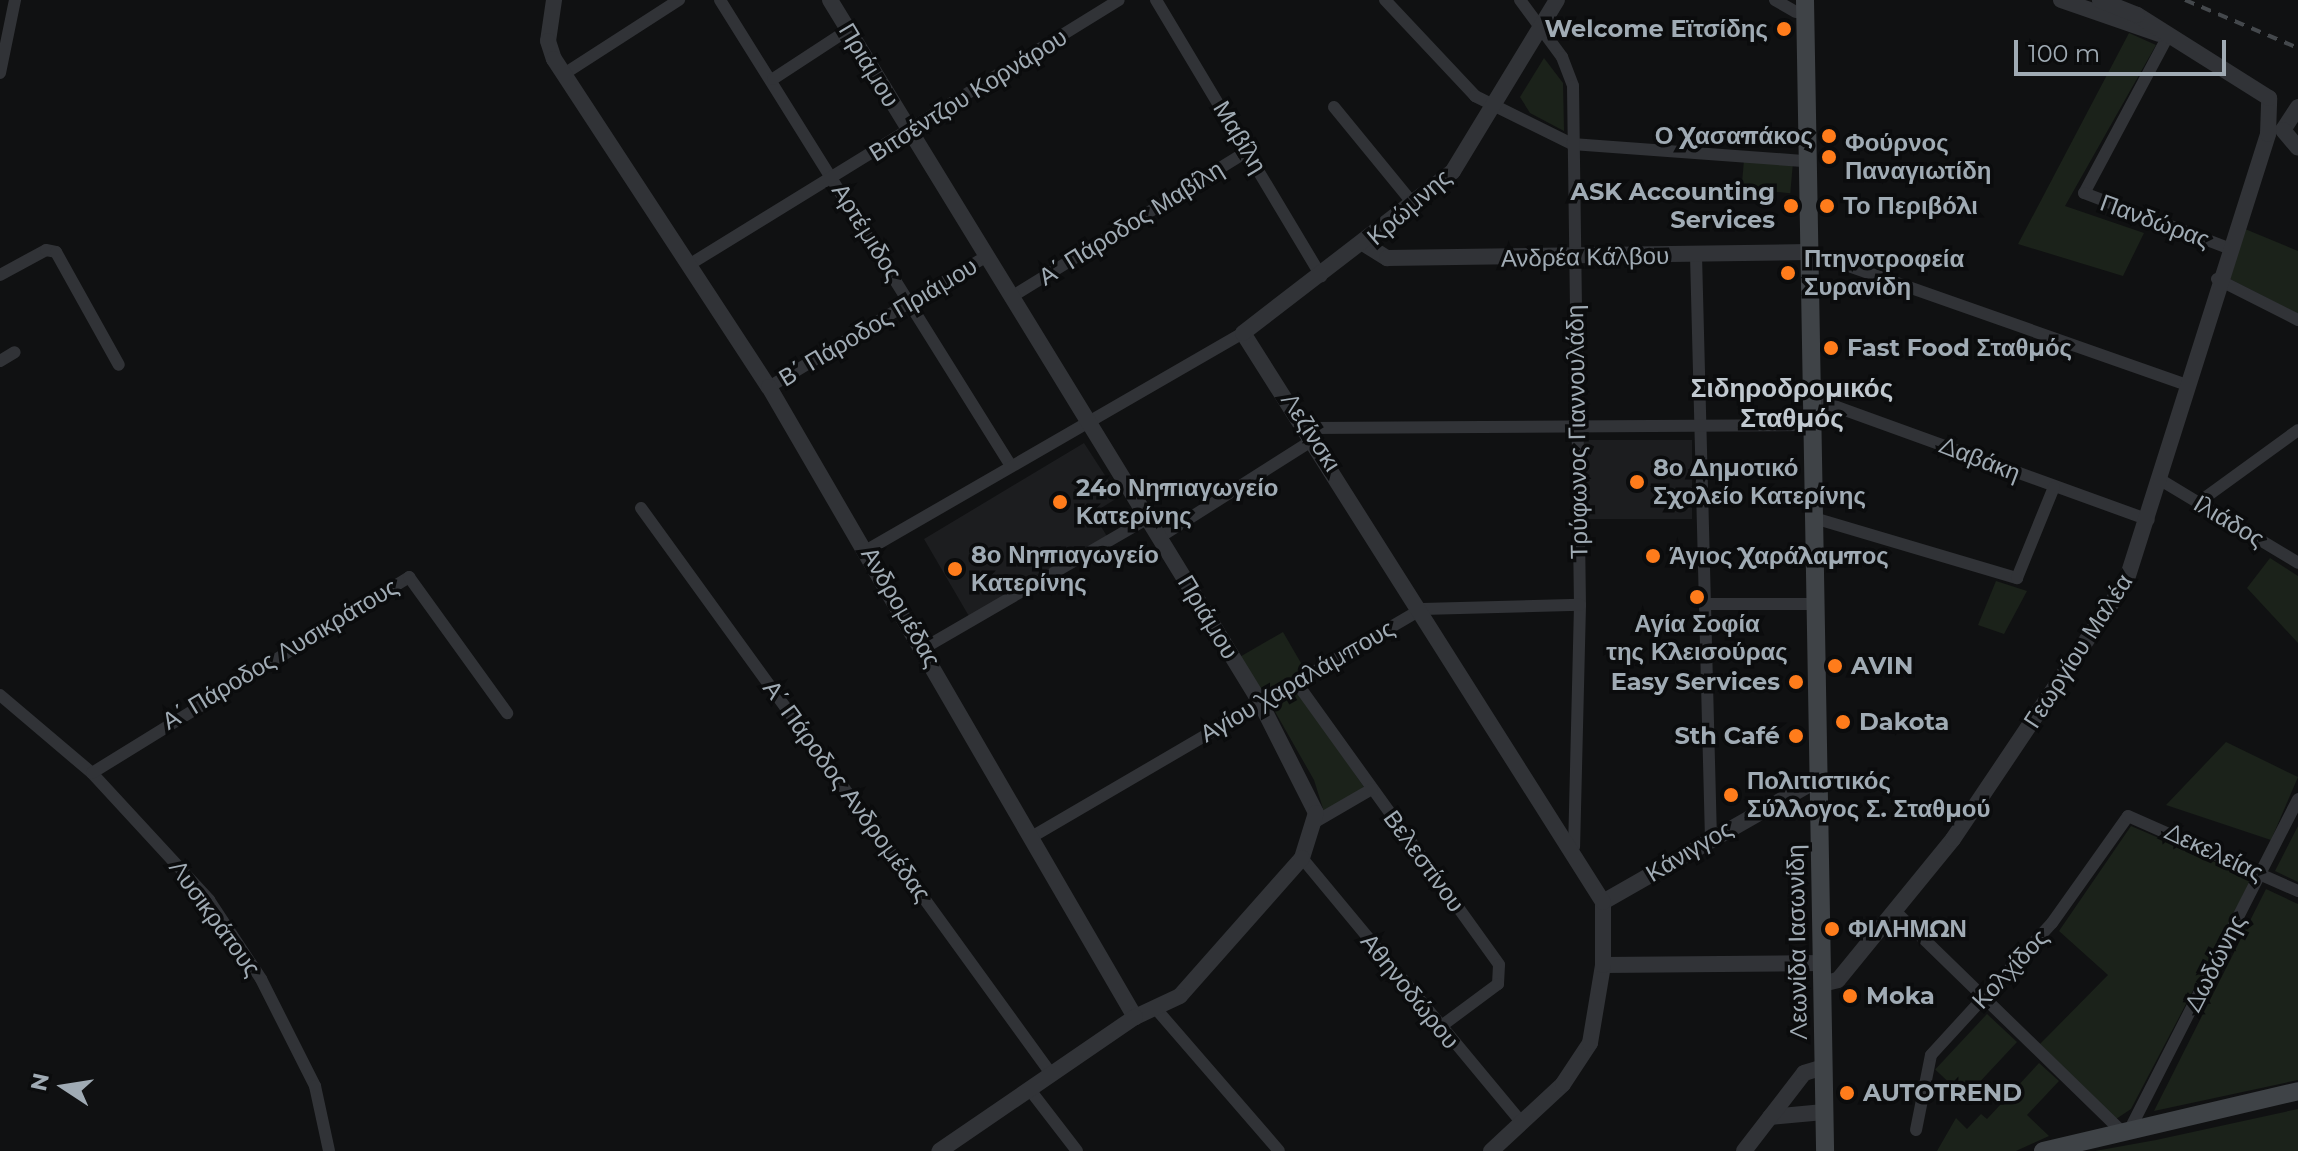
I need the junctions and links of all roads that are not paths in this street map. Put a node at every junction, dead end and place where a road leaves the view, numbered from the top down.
1 (15, 0) edge
2 (554, 0) edge
3 (679, 0) edge
4 (720, 0) edge
5 (830, 0) edge
6 (1119, 0) edge
7 (1156, 0) edge
8 (1385, 0) edge
9 (1520, 0) edge
10 (1557, 0) edge
11 (1775, 0) edge
12 (1816, 0) edge
13 (2061, 0) edge
14 (2100, 0) edge
15 (1799, 4) edge
16 (1542, 24) junction
17 (848, 30) junction
18 (2168, 36) junction
19 (0, 73) edge
20 (564, 74) junction
21 (773, 79) junction
22 (1334, 107) dead end
23 (1494, 108) junction
24 (2293, 110) edge
25 (1805, 114) junction
26 (2271, 120) junction
27 (909, 131) junction
28 (2291, 143) edge
29 (1572, 144) junction
30 (2264, 147) junction
31 (1249, 150) junction
32 (1806, 161) junction
33 (833, 178) junction
34 (1415, 206) junction
35 (1366, 245) junction
36 (2228, 248) junction
37 (1809, 252) junction
38 (1696, 255) junction
39 (987, 256) junction
40 (1573, 259) junction
41 (692, 263) junction
42 (0, 275) edge
43 (1321, 276) junction
44 (2217, 279) junction
45 (1013, 296) junction
46 (910, 303) junction
47 (2298, 320) edge
48 (1243, 333) junction
49 (15, 352) dead end
50 (0, 361) edge
51 (119, 365) dead end
52 (2187, 385) junction
53 (769, 387) junction
54 (1812, 398) junction
55 (1089, 420) junction
56 (1812, 425) junction
57 (1702, 426) junction
58 (1576, 428) junction
59 (2298, 430) edge
60 (1313, 433) junction
61 (1011, 466) junction
62 (2159, 479) junction
63 (2054, 487) junction
64 (2199, 502) junction
65 (641, 508) dead end
66 (1148, 518) junction
67 (1814, 518) junction
68 (2149, 520) junction
69 (1160, 537) junction
70 (867, 550) junction
71 (2298, 563) edge
72 (1706, 604) junction
73 (1815, 604) junction
74 (1580, 605) junction
75 (1422, 609) junction
76 (924, 648) junction
77 (1296, 682) junction
78 (0, 695) edge
79 (1260, 702) junction
80 (507, 713) dead end
81 (92, 773) junction
82 (1819, 779) junction
83 (1372, 789) junction
84 (2298, 799) edge
85 (2128, 816) joint
86 (1315, 822) junction
87 (1035, 835) junction
88 (1711, 838) junction
89 (1574, 847) junction
90 (1302, 858) junction
91 (2260, 874) junction
92 (2298, 891) edge
93 (1603, 902) junction
94 (1895, 911) junction
95 (1822, 963) junction
96 (1603, 965) junction
97 (1822, 984) junction
98 (1984, 999) junction
99 (1157, 1010) junction
100 (1135, 1017) junction
101 (1440, 1027) junction
102 (1824, 1067) junction
103 (1052, 1075) junction
104 (1030, 1090) junction
105 (2298, 1091) edge
106 (1824, 1112) junction
107 (1770, 1117) junction
108 (1521, 1122) junction
109 (2125, 1128) junction
110 (1916, 1130) dead end
111 (329, 1151) edge
112 (939, 1151) edge
113 (1077, 1151) edge
114 (1279, 1151) edge
115 (1491, 1151) edge
116 (1744, 1151) edge
117 (1825, 1151) edge
118 (2043, 1151) edge

1 - 19 street
2 - 20 street, Ανδρομέδας
3 - 20 street
4 - 21 street, Αρτέμιδος
5 - 17 street, Πριάμου
6 - 27 street, Βιτσέντζου Κορνάρου
7 - 31 street, Μαβίλη
8 - 23 street
9 - 16 street, Τρύφωνος Γιαννουλάδη
10 - 16 street, Κρώμνης
11 - 15 street
12 - 25 main road
13 - 18 street
14 - 18 street
15 - 25 main road
16 - 23 street, Κρώμνης
16 - 29 street, Τρύφωνος Γιαννουλάδη
17 - 21 street
17 - 27 street, Πριάμου
18 - 26 street
18 - 36 street, Πανδώρας
20 - 41 street, Ανδρομέδας
21 - 33 street, Αρτέμιδος
22 - 34 street
23 - 29 street
23 - 34 street, Κρώμνης
24 - 26 street
24 - 28 street
25 - 32 main road, Λεωνίδα Ιασωνίδη
26 - 28 street
26 - 30 street, Γεωργίου Μαλέα
27 - 33 street, Βιτσέντζου Κορνάρου
27 - 39 street, Πριάμου
28 - 30 street
29 - 32 street
29 - 40 street, Τρύφωνος Γιαννουλάδη
30 - 36 street, Γεωργίου Μαλέα
31 - 43 street, Μαβίλη
31 - 45 street, Α΄ Πάροδος Μαβίλη
32 - 37 main road, Λεωνίδα Ιασωνίδη
33 - 41 street, Βιτσέντζου Κορνάρου
33 - 46 street, Αρτέμιδος
34 - 35 street, Κρώμνης
35 - 40 street, Ανδρέα Κάλβου
35 - 43 street, Κρώμνης
36 - 44 street, Γεωργίου Μαλέα
37 - 38 street, Ανδρέα Κάλβου
37 - 52 street
37 - 54 main road, Λεωνίδα Ιασωνίδη
38 - 40 street, Ανδρέα Κάλβου
38 - 57 street
39 - 45 street, Πριάμου
39 - 46 street, Β΄ Πάροδος Πριάμου
40 - 58 street, Τρύφωνος Γιαννουλάδη
41 - 53 street, Ανδρομέδας
42 - 51 street
43 - 48 street, Κρώμνης
44 - 47 street
44 - 52 street, Γεωργίου Μαλέα
45 - 55 street, Πριάμου
46 - 53 street, Β΄ Πάροδος Πριάμου
46 - 61 street, Αρτέμιδος
48 - 55 street
48 - 60 street, Λεζίνσκι
49 - 50 street
52 - 62 street, Γεωργίου Μαλέα
53 - 70 street, Ανδρομέδας
54 - 56 main road, Λεωνίδα Ιασωνίδη
54 - 63 street, Δαβάκη
55 - 61 street
55 - 66 street, Πριάμου
56 - 57 street
56 - 67 main road, Λεωνίδα Ιασωνίδη
57 - 58 street
57 - 72 street
58 - 60 street
58 - 74 street, Τρύφωνος Γιαννουλάδη
59 - 64 street
60 - 69 street
60 - 75 street, Λεζίνσκι
61 - 70 street
62 - 64 street, Ιλιάδος
62 - 68 street, Γεωργίου Μαλέα
63 - 67 street
63 - 68 street, Δαβάκη
64 - 71 street, Ιλιάδος
65 - 103 street, Α΄ Πάροδος Ανδρομέδας
66 - 69 street, Πριάμου
66 - 76 street
67 - 73 main road, Λεωνίδα Ιασωνίδη
68 - 94 street, Γεωργίου Μαλέα
69 - 79 street, Πριάμου
70 - 76 street, Ανδρομέδας
72 - 73 street
72 - 88 street
73 - 82 main road, Λεωνίδα Ιασωνίδη
74 - 75 street, Αγίου Χαραλάμπους
74 - 89 street, Τρύφωνος Γιαννουλάδη
75 - 77 street, Αγίου Χαραλάμπους
75 - 89 street, Λεζίνσκι
76 - 87 street, Ανδρομέδας
77 - 79 street, Αγίου Χαραλάμπους
77 - 83 street, Βελεστίνου
78 - 81 street, Λυσικράτους
79 - 86 street, Πριάμου
79 - 87 street, Αγίου Χαραλάμπους
80 - 81 street, Α΄ Πάροδος Λυσικράτους
81 - 111 street, Λυσικράτους
82 - 88 street, Κάνιγγος
82 - 95 main road, Λεωνίδα Ιασωνίδη
83 - 86 street
83 - 101 street, Βελεστίνου
84 - 91 street, Δωδώνης
85 - 91 street, Δεκελείας
85 - 98 street, Κολχίδος
86 - 90 street
87 - 100 street, Ανδρομέδας
88 - 93 street, Κάνιγγος
89 - 93 street, Λεζίνσκι
90 - 99 street
90 - 101 street, Αθηνοδώρου
91 - 92 street, Δεκελείας
91 - 109 street, Δωδώνης
93 - 96 street
94 - 97 street, Γεωργίου Μαλέα
94 - 98 street
95 - 96 street
95 - 97 main road, Λεωνίδα Ιασωνίδη
96 - 108 street
97 - 102 main road, Λεωνίδα Ιασωνίδη
98 - 109 street
98 - 110 street, Κολχίδος
99 - 100 street
99 - 114 street
100 - 103 street
101 - 108 street, Αθηνοδώρου
102 - 106 main road, Λεωνίδα Ιασωνίδη
102 - 107 street
103 - 104 street
104 - 112 street
104 - 113 street
105 - 109 main road
106 - 107 street
106 - 117 main road, Λεωνίδα Ιασωνίδη
107 - 116 street
108 - 115 street
109 - 118 main road

